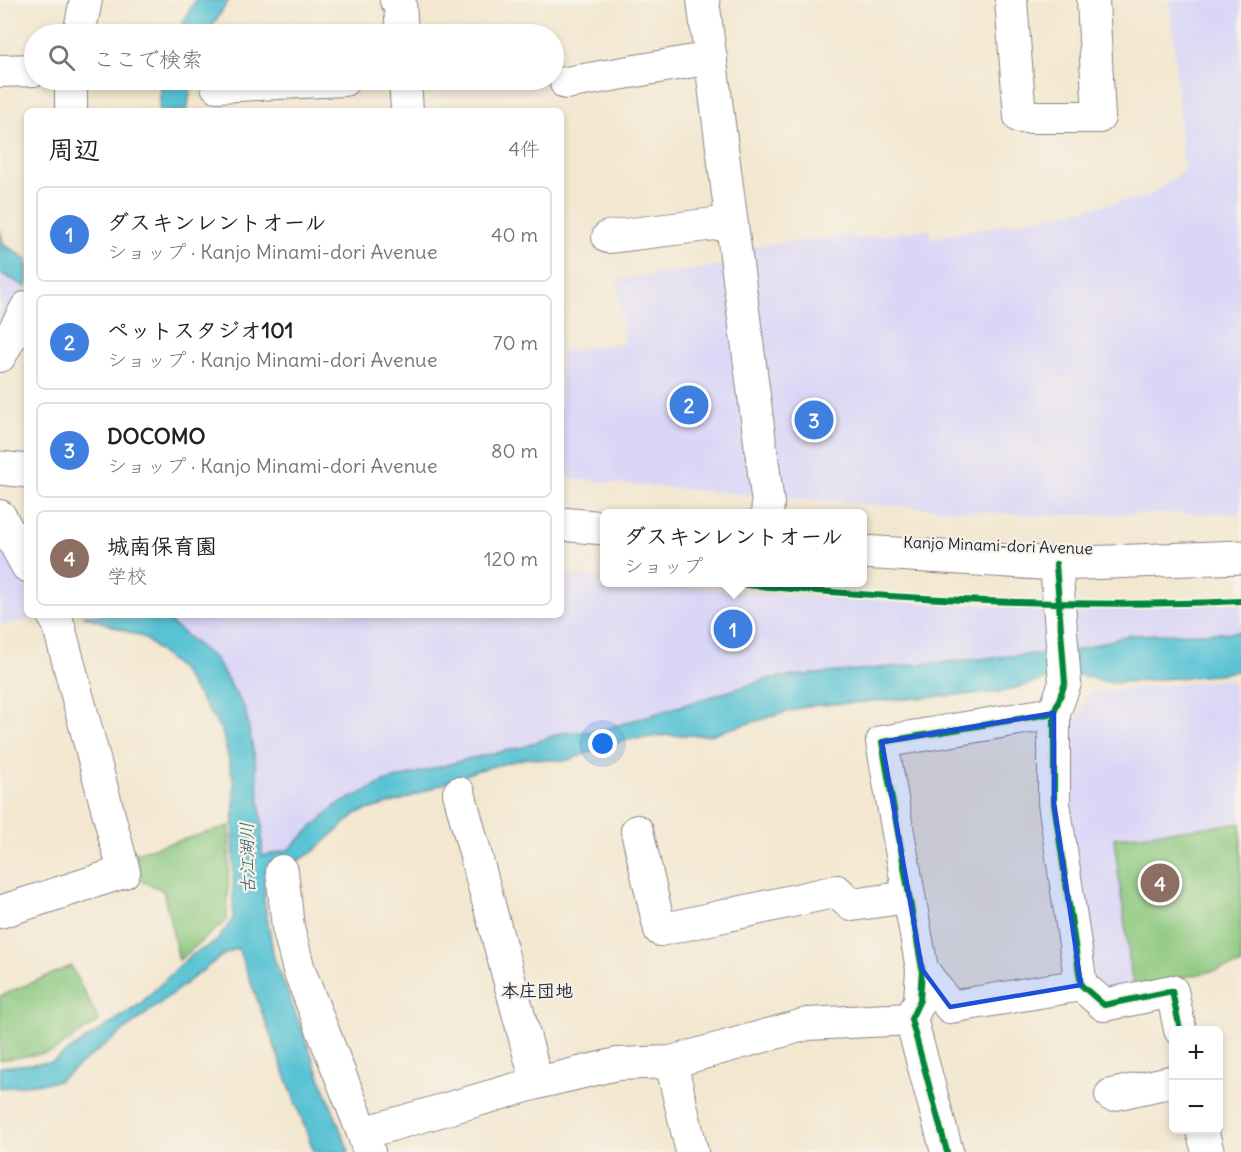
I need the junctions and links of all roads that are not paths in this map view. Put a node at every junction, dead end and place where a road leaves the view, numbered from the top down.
1 (86, 0) edge
2 (396, 0) edge
3 (703, 0) edge
4 (1011, 0) edge
5 (1094, 0) edge
6 (81, 24) edge
7 (401, 24) edge
8 (711, 58) junction
9 (0, 70) edge
10 (24, 70) edge
11 (566, 82) dead end
12 (71, 90) edge
13 (406, 90) edge
14 (70, 108) edge
15 (407, 108) edge
16 (731, 222) junction
17 (608, 237) dead end
18 (24, 312) edge
19 (0, 356) edge
20 (0, 468) edge
21 (24, 471) edge
22 (0, 481) edge
23 (767, 509) edge
24 (0, 516) edge
25 (564, 524) edge
26 (600, 528) edge
27 (867, 552) edge
28 (1241, 557) edge
29 (24, 560) edge
30 (1056, 564) junction
31 (55, 618) edge
32 (1054, 713) junction
33 (459, 793) dead end
34 (637, 831) dead end
35 (282, 871) dead end
36 (908, 897) junction
37 (0, 912) edge
38 (922, 969) junction
39 (1081, 985) junction
40 (911, 1018) junction
41 (1179, 1026) edge
42 (670, 1062) junction
43 (1169, 1082) edge
44 (537, 1083) junction
45 (1111, 1095) dead end
46 (1203, 1134) edge
47 (366, 1143) edge
48 (692, 1152) edge
49 (947, 1152) edge
50 (1208, 1152) edge

1 - 6 street
2 - 7 street
3 - 8 street
4 - 5 street
8 - 11 street
8 - 16 street
9 - 10 street
12 - 14 street
13 - 15 street
16 - 17 street
16 - 23 street
18 - 19 street
20 - 21 highway
20 - 22 street
24 - 29 street
25 - 26 highway
27 - 30 highway, Kanjo Minami-dori Avenue
28 - 30 highway, Kanjo Minami-dori Avenue
30 - 32 street
31 - 37 street
32 - 36 street
32 - 39 street
33 - 44 street
34 - 36 street
35 - 47 street
36 - 38 street
38 - 39 street
38 - 40 street
39 - 41 street
40 - 42 street
40 - 49 street
42 - 44 street
42 - 48 street
43 - 45 street
44 - 47 street
46 - 50 street

